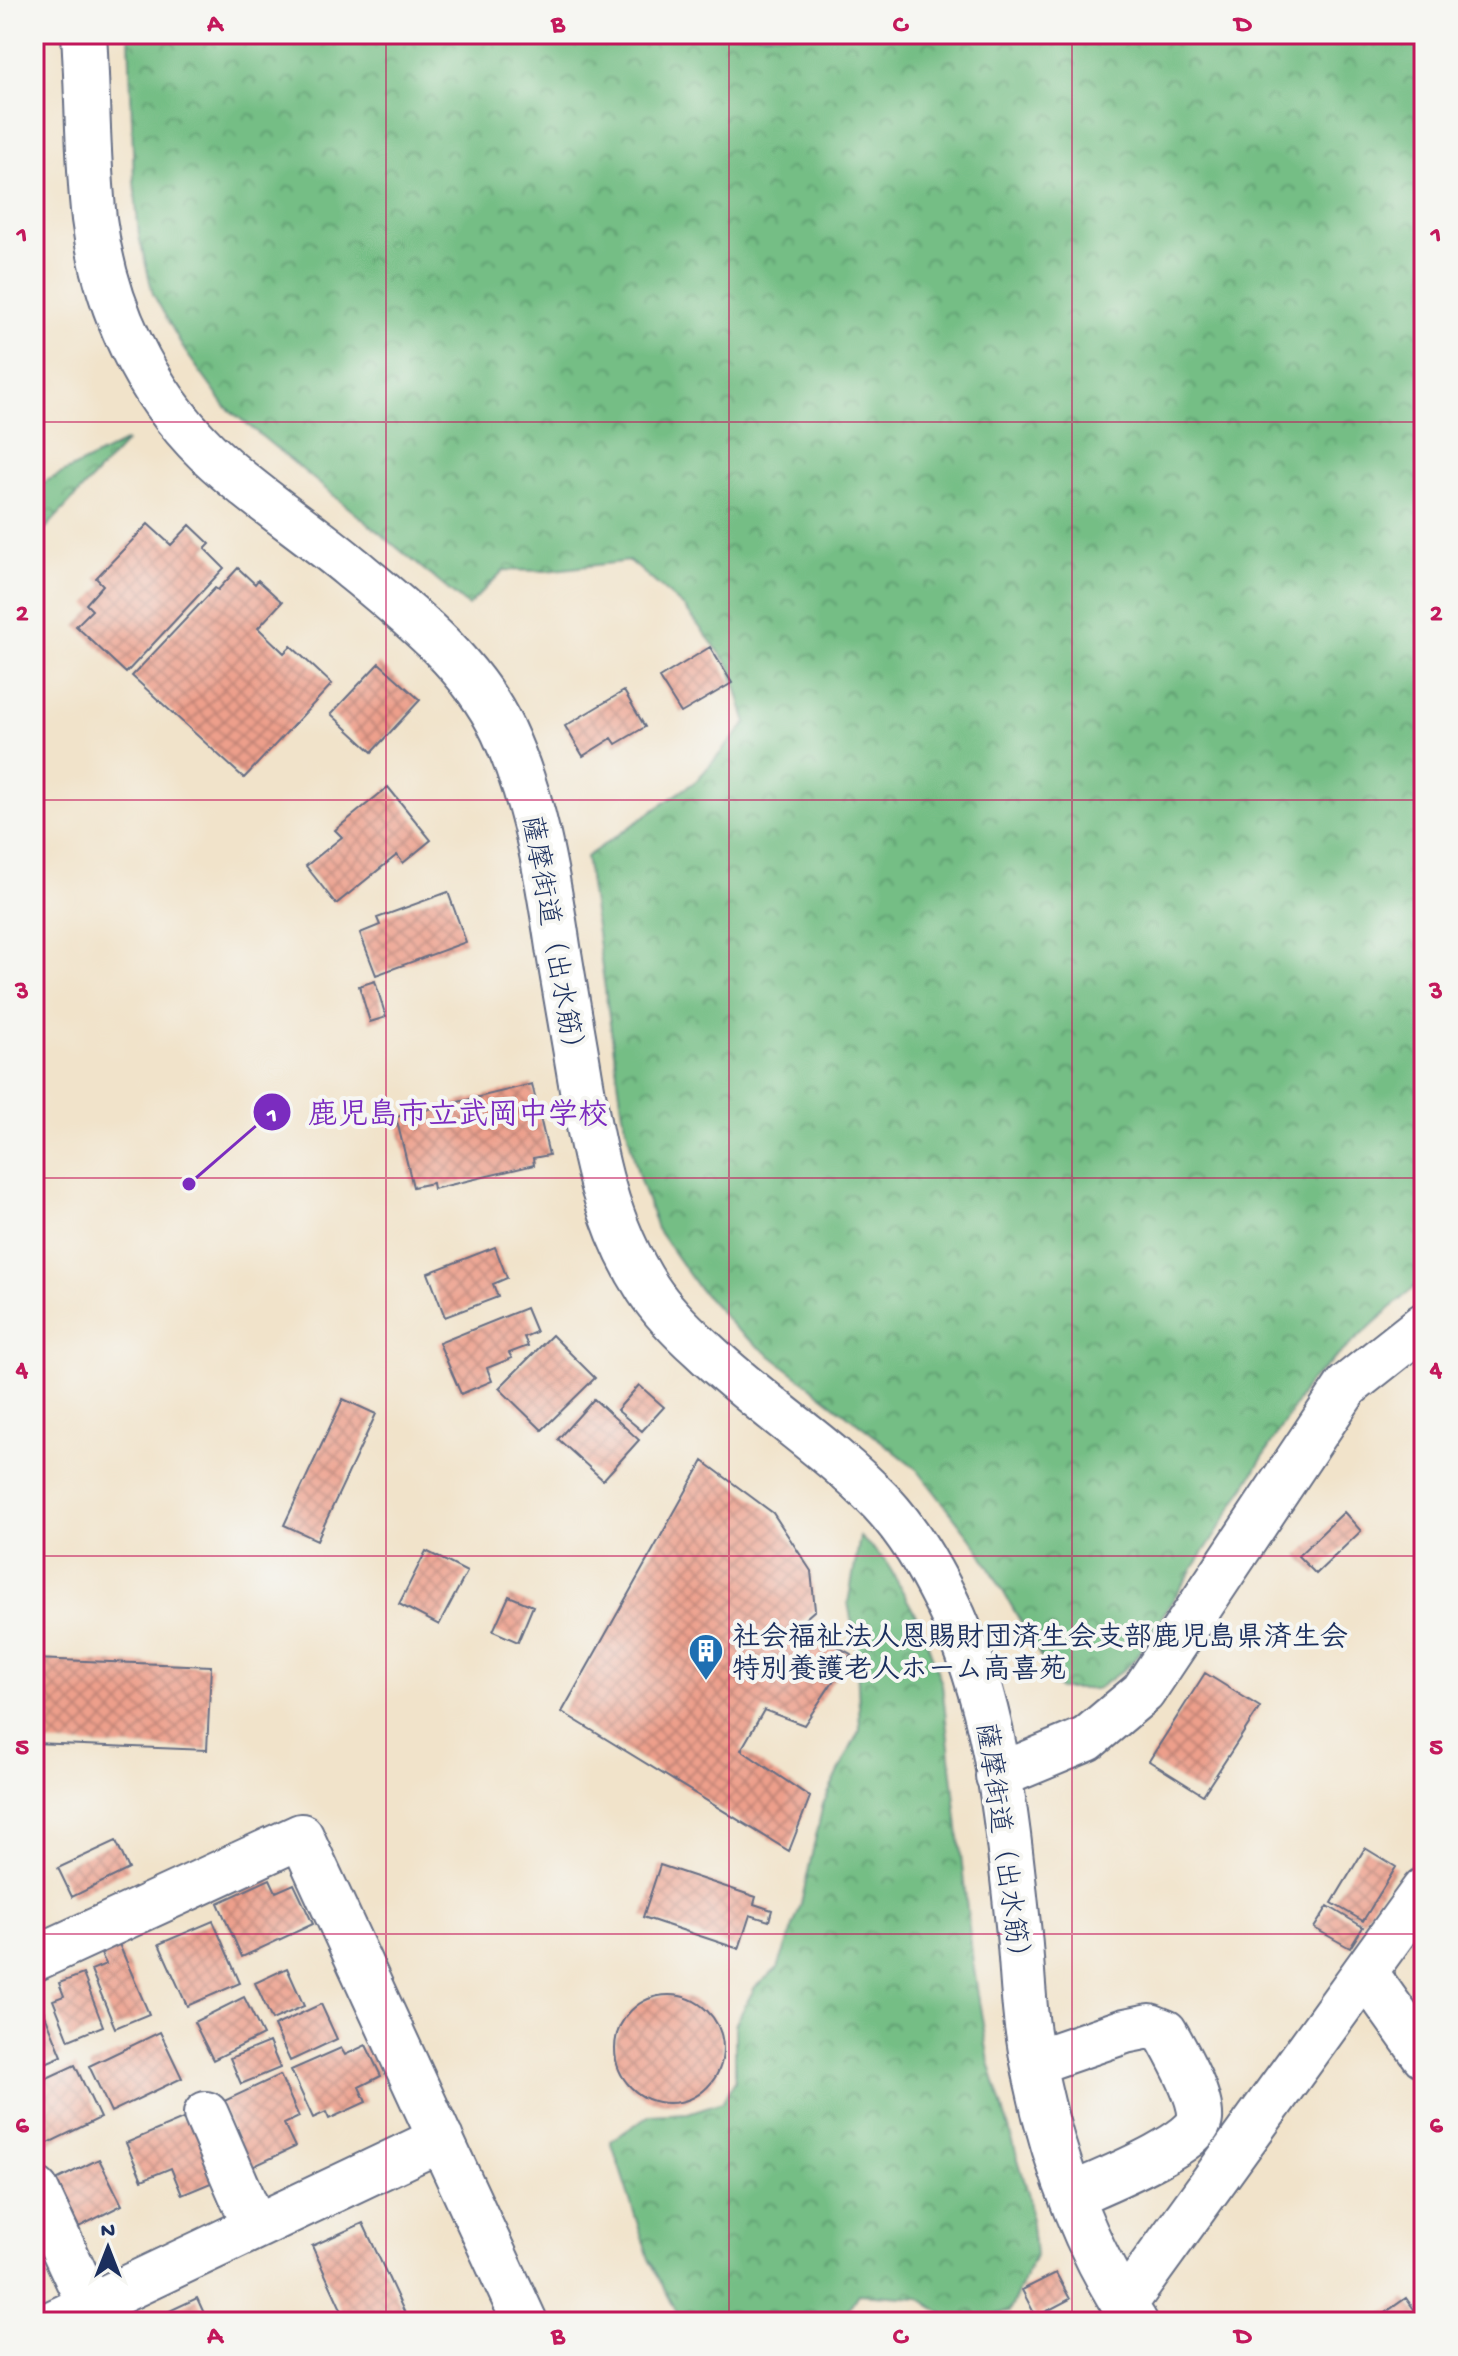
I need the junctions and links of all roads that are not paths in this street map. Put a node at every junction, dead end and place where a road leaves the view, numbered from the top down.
1 (84, 34) edge
2 (1424, 1325) edge
3 (998, 1776) junction
4 (1424, 1890) edge
5 (34, 1959) edge
6 (1365, 1972) junction
7 (1424, 2055) edge
8 (1035, 2062) junction
9 (206, 2114) dead end
10 (441, 2139) junction
11 (36, 2190) edge
12 (1072, 2195) junction
13 (255, 2227) junction
14 (73, 2314) edge
15 (1130, 2314) edge
16 (525, 2322) edge

1 - 3 street, 薩摩街道（出水筋）
2 - 3 street
3 - 8 street, 薩摩街道（出水筋）
4 - 6 street
5 - 10 street
6 - 7 street
6 - 15 street
8 - 12 street, 薩摩街道（出水筋）
8 - 12 street
9 - 13 street
10 - 13 street
10 - 16 street
11 - 14 street
12 - 15 street, 薩摩街道（出水筋）
13 - 14 street

